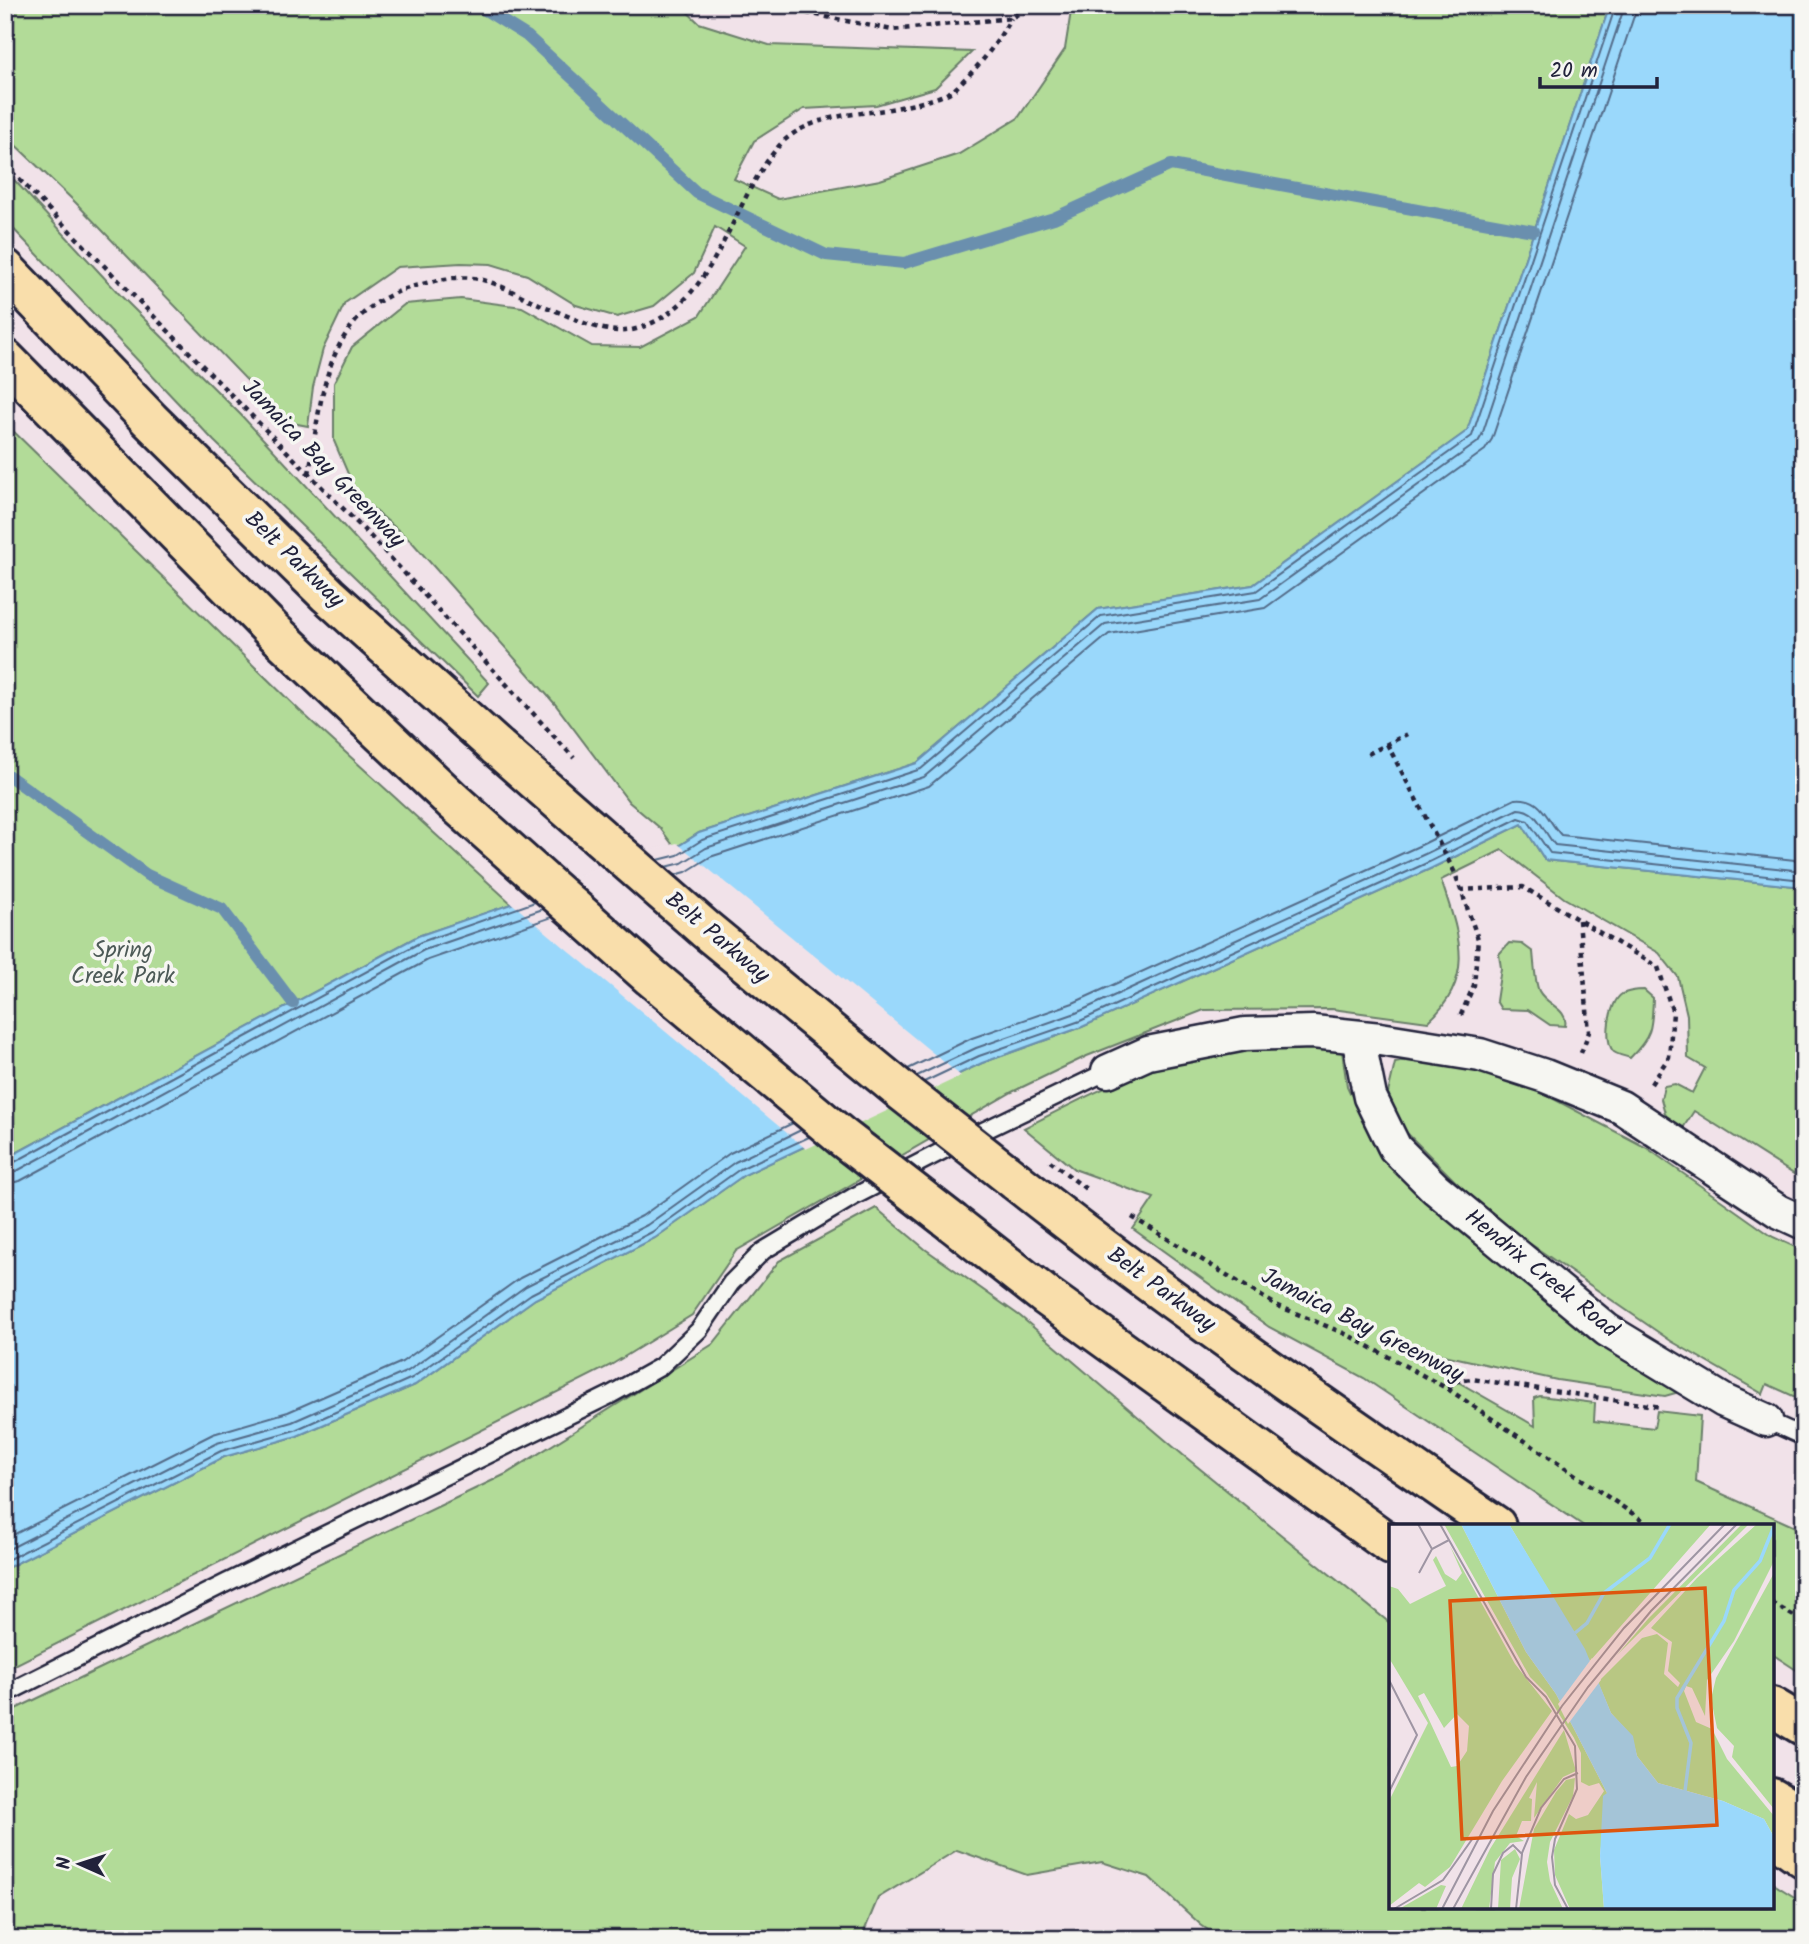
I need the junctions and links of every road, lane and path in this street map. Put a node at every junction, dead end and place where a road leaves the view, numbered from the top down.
1 (767, 5) edge
2 (1034, 5) edge
3 (1011, 18) junction
4 (5, 165) edge
5 (5, 269) edge
6 (5, 359) edge
7 (309, 474) junction
8 (1407, 734) dead end
9 (1387, 744) junction
10 (1368, 754) dead end
11 (580, 764) dead end
12 (1460, 890) junction
13 (1580, 920) junction
14 (1358, 1037) junction
15 (1447, 1049) junction
16 (1108, 1071) joint
17 (1569, 1087) junction
18 (1631, 1114) junction
19 (1122, 1210) dead end
20 (1804, 1223) edge
21 (1448, 1389) junction
22 (1724, 1401) junction
23 (1766, 1420) joint
24 (1366, 1437) junction
25 (1804, 1437) edge
26 (1493, 1524) edge
27 (1511, 1524) edge
28 (1648, 1524) edge
29 (1389, 1546) edge
30 (1774, 1604) edge
31 (1804, 1622) edge
32 (1774, 1682) edge
33 (5, 1694) edge
34 (1804, 1700) edge
35 (1774, 1708) edge
36 (1804, 1726) edge
37 (1774, 1799) edge
38 (1804, 1818) edge
39 (1774, 1836) edge
40 (1804, 1858) edge

1 - 3 path
2 - 3 path
3 - 7 path
4 - 7 path, Jamaica Bay Greenway
5 - 24 highway, Belt Parkway, bridge
6 - 29 highway, bridge
7 - 11 path, Jamaica Bay Greenway
8 - 9 path
9 - 10 path
9 - 12 path
12 - 13 path
12 - 15 path
13 - 17 path
13 - 18 path
14 - 15 street
14 - 16 street
14 - 22 street, Hendrix Creek Road
15 - 17 street
16 - 33 lane
17 - 18 street
18 - 20 street
19 - 21 path, Jamaica Bay Greenway
21 - 22 path
21 - 28 path, Jamaica Bay Greenway
22 - 23 street, Hendrix Creek Road
23 - 25 lane, Hendrix Creek Road
24 - 26 highway, Belt Parkway
24 - 27 highway
30 - 31 path
32 - 34 highway
35 - 36 highway
37 - 38 highway
39 - 40 highway

